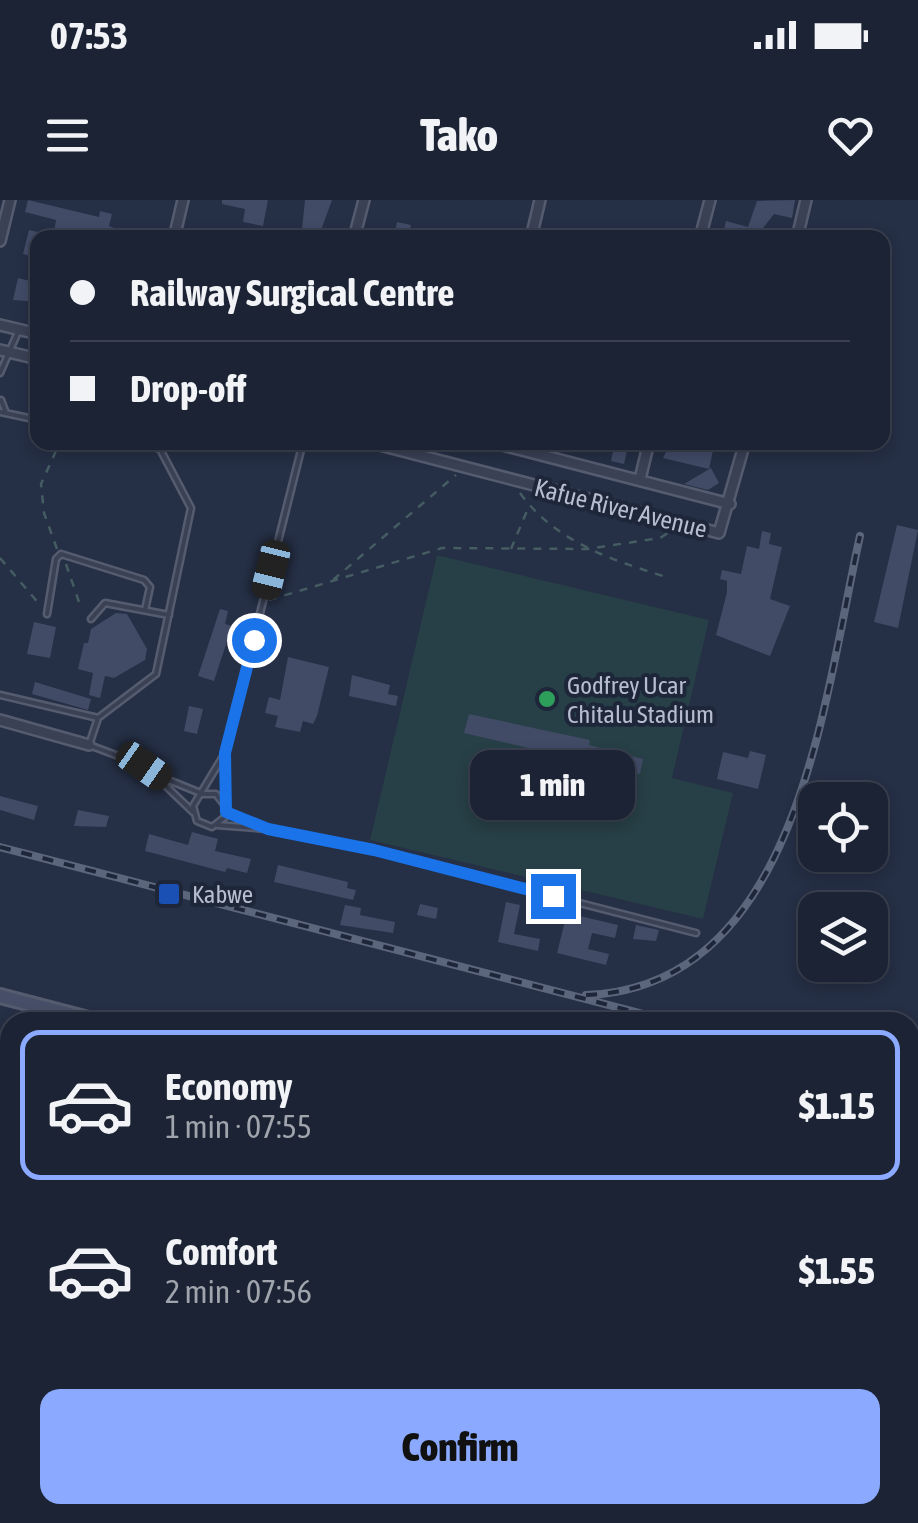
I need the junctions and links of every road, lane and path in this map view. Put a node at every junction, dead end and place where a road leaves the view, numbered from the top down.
1 (10, 200) edge
2 (183, 200) edge
3 (364, 200) edge
4 (540, 200) edge
5 (710, 200) edge
6 (806, 200) edge
7 (176, 230) edge
8 (356, 230) edge
9 (533, 230) edge
10 (702, 230) edge
11 (799, 230) edge
12 (0, 241) edge
13 (0, 325) edge
14 (20, 330) junction
15 (30, 332) edge
16 (5, 351) edge
17 (30, 357) edge
18 (0, 374) edge
19 (1, 390) edge
20 (0, 400) edge
21 (3, 413) edge
22 (30, 418) edge
23 (56, 450) edge
24 (161, 450) edge
25 (301, 450) edge
26 (398, 450) edge
27 (523, 450) edge
28 (648, 450) edge
29 (744, 450) edge
30 (465, 468) junction
31 (640, 479) junction
32 (512, 480) junction
33 (529, 504) junction
34 (730, 504) junction
35 (675, 522) junction
36 (586, 548) junction
37 (510, 550) junction
38 (60, 554) junction
39 (0, 558) edge
40 (663, 576) dead end
41 (329, 583) junction
42 (263, 602) junction
43 (80, 605) dead end
44 (145, 610) junction
45 (47, 614) joint
46 (169, 614) junction
47 (90, 619) dead end
48 (0, 695) edge
49 (98, 718) junction
50 (0, 720) edge
51 (89, 745) junction
52 (225, 753) junction
53 (162, 778) junction
54 (204, 794) junction
55 (226, 810) junction
56 (193, 812) junction
57 (217, 825) junction
58 (268, 829) junction
59 (696, 933) dead end
60 (0, 996) edge
61 (62, 1012) edge

1 - 12 street
2 - 7 street
3 - 8 street
4 - 9 street
5 - 10 street
6 - 11 street
13 - 14 street
14 - 15 street
14 - 16 lane
16 - 17 street
16 - 18 lane
19 - 20 lane
20 - 21 lane
21 - 22 lane
23 - 38 path
24 - 46 lane
25 - 42 lane
26 - 30 street, Kafue River Avenue
27 - 31 street, Kafue River Avenue
28 - 31 street
29 - 34 street
30 - 32 street, Kafue River Avenue
30 - 41 path
31 - 34 street, Kafue River Avenue
32 - 33 path
32 - 35 street, Kafue River Avenue
33 - 36 path
33 - 37 path
34 - 35 street, Kafue River Avenue
35 - 36 path
36 - 37 path
36 - 40 path
37 - 41 path
38 - 43 path
38 - 44 lane
38 - 45 lane
39 - 45 path
41 - 42 path
42 - 52 lane
44 - 46 lane
44 - 47 lane
46 - 49 lane
48 - 49 lane
49 - 51 lane
50 - 51 street
51 - 53 lane
52 - 54 lane
52 - 55 lane
53 - 54 lane
53 - 56 lane
54 - 55 lane
54 - 56 lane
55 - 57 lane
55 - 58 lane
56 - 57 lane
57 - 58 lane
58 - 59 lane
60 - 61 street

